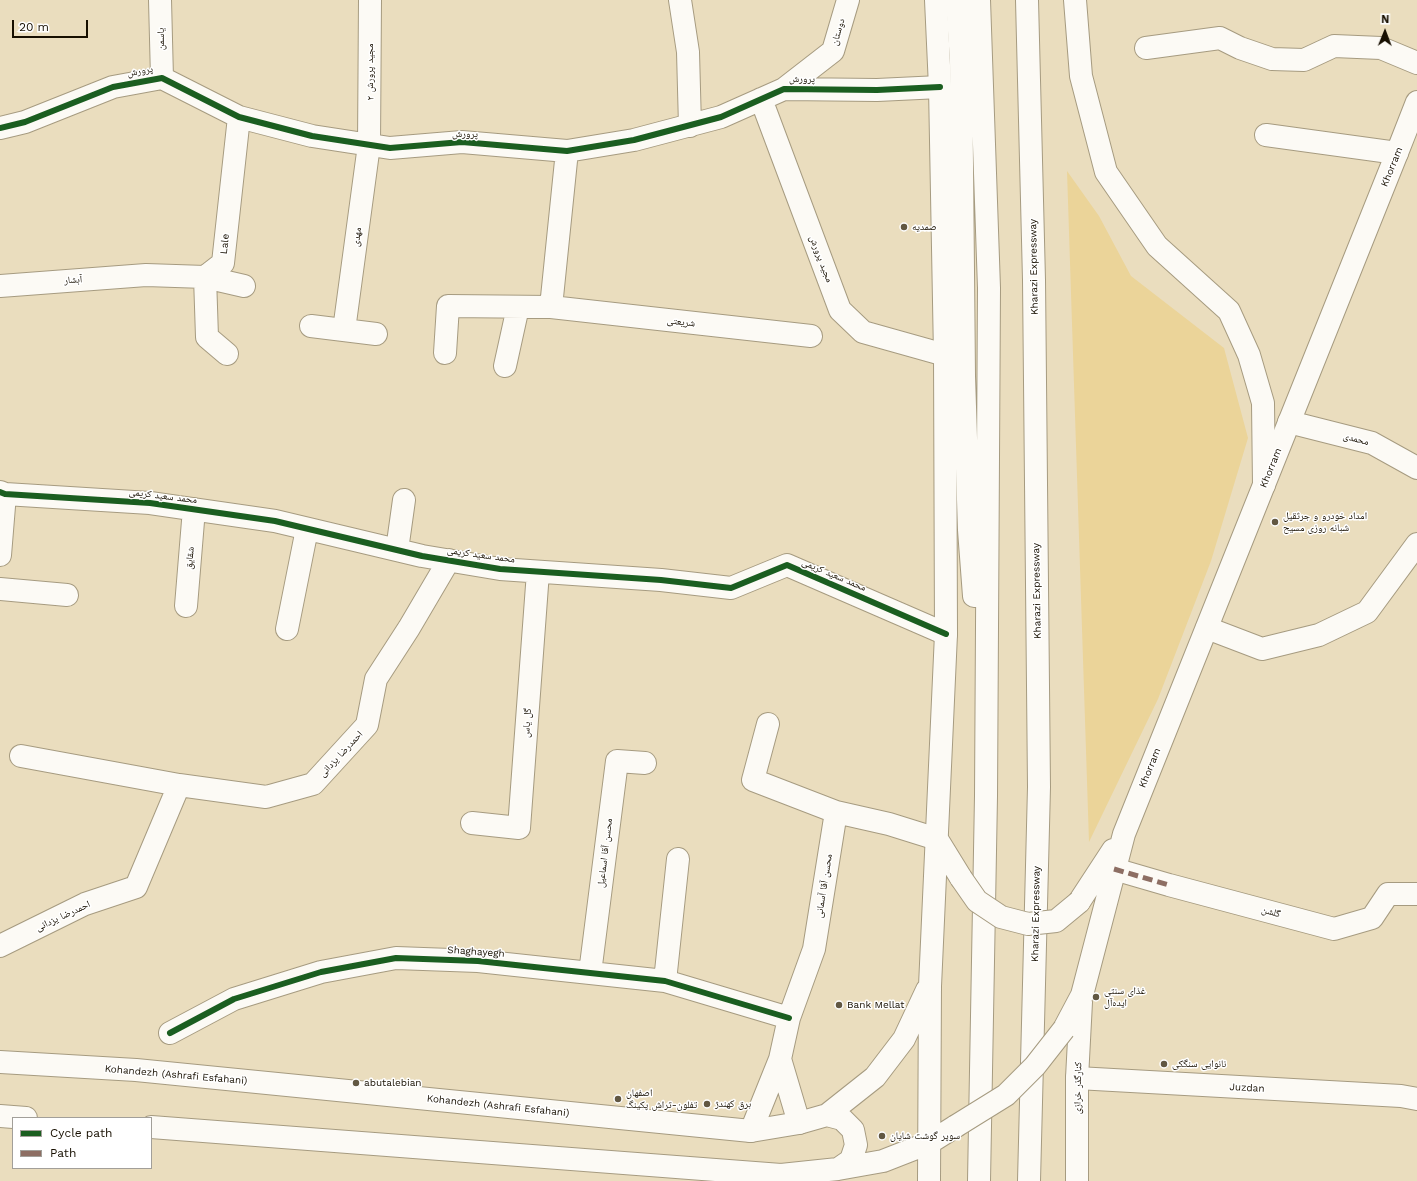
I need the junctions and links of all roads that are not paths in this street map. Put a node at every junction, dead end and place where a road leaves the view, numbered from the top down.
1 (160, 0) edge
2 (370, 0) edge
3 (680, 0) edge
4 (848, 0) edge
5 (936, 0) edge
6 (957, 0) edge
7 (979, 0) edge
8 (1027, 0) edge
9 (1075, 0) edge
10 (1146, 48) dead end
11 (1417, 63) edge
12 (162, 78) junction
13 (940, 87) junction
14 (784, 88) junction
15 (761, 99) junction
16 (1417, 102) edge
17 (239, 117) junction
18 (690, 126) junction
19 (0, 128) edge
20 (1266, 135) dead end
21 (369, 145) junction
22 (567, 151) junction
23 (1397, 153) junction
24 (205, 277) junction
25 (0, 286) edge
26 (244, 286) dead end
27 (518, 307) junction
28 (551, 307) junction
29 (311, 326) dead end
30 (344, 330) junction
31 (376, 334) dead end
32 (811, 336) dead end
33 (446, 353) dead end
34 (227, 354) dead end
35 (945, 355) junction
36 (505, 366) dead end
37 (1290, 422) junction
38 (1417, 468) edge
39 (1264, 485) junction
40 (3, 493) edge
41 (404, 500) dead end
42 (194, 509) junction
43 (307, 529) junction
44 (1417, 544) edge
45 (397, 550) junction
46 (0, 555) edge
47 (449, 560) junction
48 (538, 572) junction
49 (0, 589) edge
50 (67, 596) dead end
51 (186, 606) dead end
52 (1207, 628) junction
53 (287, 629) dead end
54 (946, 634) junction
55 (768, 724) dead end
56 (986, 729) junction
57 (21, 756) dead end
58 (645, 764) dead end
59 (179, 785) junction
60 (836, 812) junction
61 (472, 823) dead end
62 (1124, 834) junction
63 (937, 839) junction
64 (678, 859) dead end
65 (1114, 869) junction
66 (1417, 894) edge
67 (0, 946) edge
68 (590, 973) junction
69 (665, 981) junction
70 (930, 986) junction
71 (1082, 994) junction
72 (789, 1018) junction
73 (170, 1033) dead end
74 (780, 1059) junction
75 (0, 1062) edge
76 (1077, 1078) junction
77 (1417, 1099) edge
78 (826, 1115) junction
79 (0, 1116) edge
80 (13, 1117) edge
81 (799, 1123) junction
82 (152, 1127) edge
83 (751, 1131) junction
84 (929, 1143) junction
85 (838, 1169) junction
86 (786, 1178) edge
87 (929, 1181) edge
88 (979, 1181) edge
89 (1029, 1181) edge
90 (1077, 1181) edge

1 - 12 main road, یاسمن
2 - 21 main road, مجید پرورش ۲
3 - 18 main road
4 - 14 main road, دوستان
5 - 13 main road
6 - 56 main road
7 - 56 main road
8 - 89 main road, Kharazi Expressway
9 - 39 main road
10 - 11 main road
12 - 17 main road, پرورش
12 - 19 main road, پرورش
13 - 14 main road, پرورش
13 - 35 main road
14 - 15 main road, پرورش
15 - 18 main road, پرورش
15 - 35 main road, مجید پرورش
16 - 23 main road, Khorram
17 - 21 main road, پرورش
17 - 24 main road, Lale
18 - 22 main road, پرورش
20 - 23 main road
21 - 22 main road, پرورش
21 - 30 main road, مهدی
22 - 28 main road
23 - 37 main road, Khorram
24 - 25 main road, آبشار
24 - 26 main road, آبشار
24 - 34 main road
27 - 28 main road, شریعتی
27 - 33 main road, شریعتی
27 - 36 main road
28 - 32 main road, شریعتی
29 - 30 main road
30 - 31 main road
35 - 54 main road
37 - 38 main road, محمدی
37 - 39 main road, Khorram
39 - 52 main road, Khorram
40 - 42 main road, محمد سعید کریمی
40 - 46 main road
41 - 45 main road
42 - 43 main road, محمد سعید کریمی
42 - 51 main road, شقایق
43 - 45 main road, محمد سعید کریمی
43 - 53 main road
44 - 52 main road
45 - 47 main road, محمد سعید کریمی
47 - 48 main road, محمد سعید کریمی
47 - 59 main road, احمدرضا یزدانی
48 - 54 main road, محمد سعید کریمی
48 - 61 main road, گل یاس
49 - 50 main road
52 - 62 main road, Khorram
54 - 63 main road
55 - 60 main road
56 - 88 main road
57 - 59 main road, احمدرضا یزدانی
58 - 68 main road, محسن آقا اسماعیل
59 - 67 main road, احمدرضا یزدانی
60 - 63 main road
60 - 72 main road, محسن آقا آسمانی
62 - 63 main road, bridge
62 - 65 main road
63 - 70 main road
64 - 69 main road
65 - 66 main road, گلشن
65 - 71 main road
68 - 69 main road, Shaghayegh
68 - 73 main road, Shaghayegh
69 - 72 main road, Shaghayegh
70 - 78 main road, Kohandezh (Ashrafi Esfahani)
70 - 84 main road
71 - 76 main road, کنارگذر خرازی
71 - 84 main road, bridge
72 - 74 main road, محسن آقا آسمانی
74 - 81 main road
74 - 83 main road, محسن آقا آسمانی
75 - 83 main road, Kohandezh (Ashrafi Esfahani)
76 - 77 main road, Juzdan
76 - 90 main road, کنارگذر خرازی
78 - 81 main road, Kohandezh (Ashrafi Esfahani)
78 - 85 main road
79 - 80 main road
81 - 83 main road, Kohandezh (Ashrafi Esfahani)
82 - 86 main road
84 - 85 main road
84 - 87 main road
85 - 86 main road

